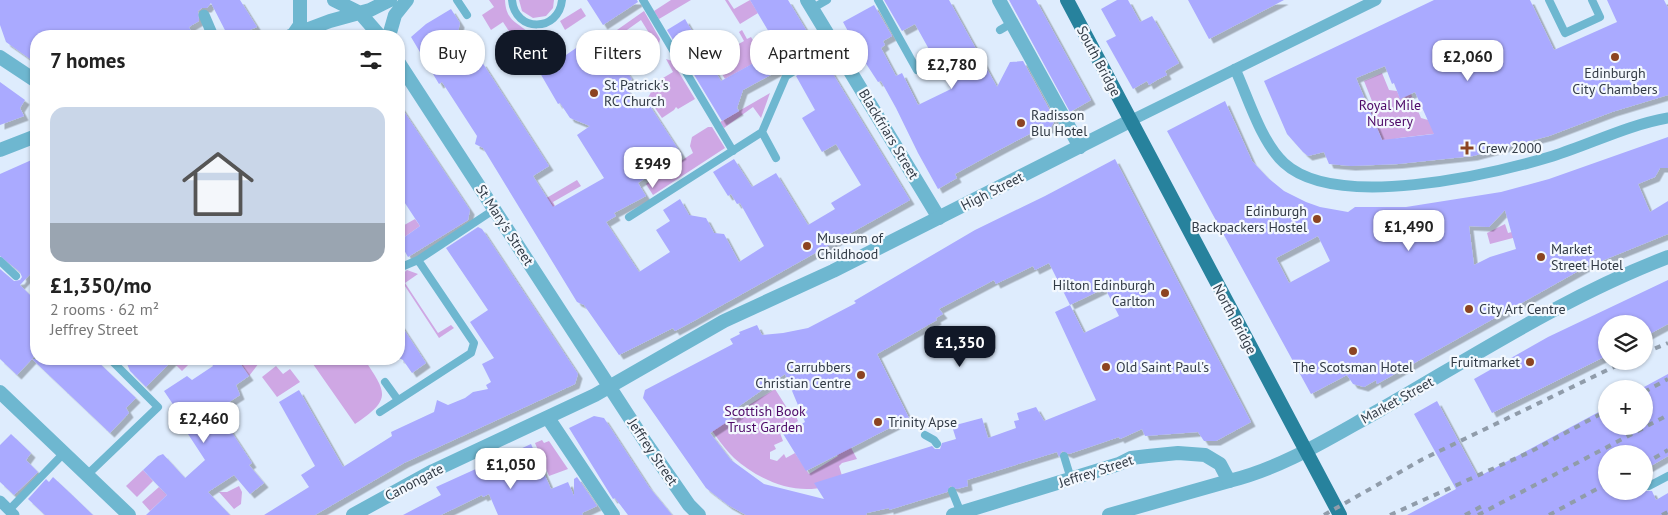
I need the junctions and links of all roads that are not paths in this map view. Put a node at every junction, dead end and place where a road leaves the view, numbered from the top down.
1 (300, 0) edge
2 (334, 0) edge
3 (390, 0) edge
4 (407, 0) edge
5 (457, 0) edge
6 (512, 0) edge
7 (562, 0) edge
8 (643, 0) edge
9 (827, 0) edge
10 (878, 0) edge
11 (999, 0) edge
12 (1067, 0) edge
13 (1376, 0) edge
14 (1549, 0) edge
15 (1592, 0) edge
16 (810, 4) edge
17 (360, 13) junction
18 (204, 15) dead end
19 (467, 15) dead end
20 (210, 30) edge
21 (296, 30) edge
22 (309, 30) edge
23 (375, 30) edge
24 (391, 30) edge
25 (826, 30) edge
26 (0, 57) edge
27 (1235, 69) junction
28 (917, 70) dead end
29 (405, 72) edge
30 (788, 75) edge
31 (853, 75) edge
32 (30, 77) edge
33 (1668, 118) edge
34 (1130, 122) junction
35 (762, 132) junction
36 (30, 138) edge
37 (1080, 147) junction
38 (0, 150) edge
39 (734, 151) junction
40 (776, 158) dead end
41 (495, 210) junction
42 (629, 216) dead end
43 (939, 218) junction
44 (1668, 257) edge
45 (418, 260) junction
46 (0, 261) edge
47 (405, 263) edge
48 (16, 276) dead end
49 (116, 365) edge
50 (385, 382) dead end
51 (611, 387) junction
52 (0, 392) edge
53 (398, 400) junction
54 (380, 412) dead end
55 (548, 418) junction
56 (925, 436) dead end
57 (937, 444) dead end
58 (64, 453) junction
59 (1064, 456) dead end
60 (87, 475) junction
61 (1668, 476) edge
62 (1071, 479) junction
63 (1229, 482) junction
64 (1653, 484) edge
65 (952, 490) dead end
66 (0, 501) edge
67 (12, 513) edge
68 (957, 514) edge
69 (129, 515) edge
70 (353, 515) edge
71 (613, 515) edge
72 (699, 515) edge
73 (1109, 515) edge
74 (1340, 515) edge

1 - 21 street
2 - 17 street
3 - 17 street
4 - 24 street
5 - 19 lane
6 - 7 lane
8 - 39 lane
9 - 16 lane
10 - 28 lane
11 - 37 street
12 - 34 main road, South Bridge
13 - 27 street, High Street
14 - 15 lane
16 - 25 street, Blackfriars Street
17 - 22 street
17 - 23 street
18 - 20 street
26 - 32 street
27 - 33 street
27 - 34 street, High Street
29 - 41 street, St Mary's Street
30 - 35 lane
31 - 43 street, Blackfriars Street
34 - 37 street, High Street
34 - 74 main road, North Bridge
35 - 39 lane
35 - 40 lane
36 - 38 street
37 - 43 street, High Street
39 - 42 lane
41 - 45 lane
41 - 51 street, St Mary's Street
43 - 51 street, High Street
44 - 63 street, Market Street
45 - 47 lane
45 - 53 lane
46 - 48 lane
49 - 60 lane
50 - 53 lane
51 - 55 street, Canongate
51 - 72 street, Jeffrey Street
52 - 58 street
53 - 54 lane
55 - 70 street, Canongate
55 - 71 street
56 - 57 lane
58 - 60 street
58 - 67 lane
59 - 62 lane
60 - 69 street
61 - 64 lane
62 - 63 street, Jeffrey Street
62 - 68 street, Jeffrey Street
63 - 73 street, Market Street
65 - 68 lane
66 - 67 street

